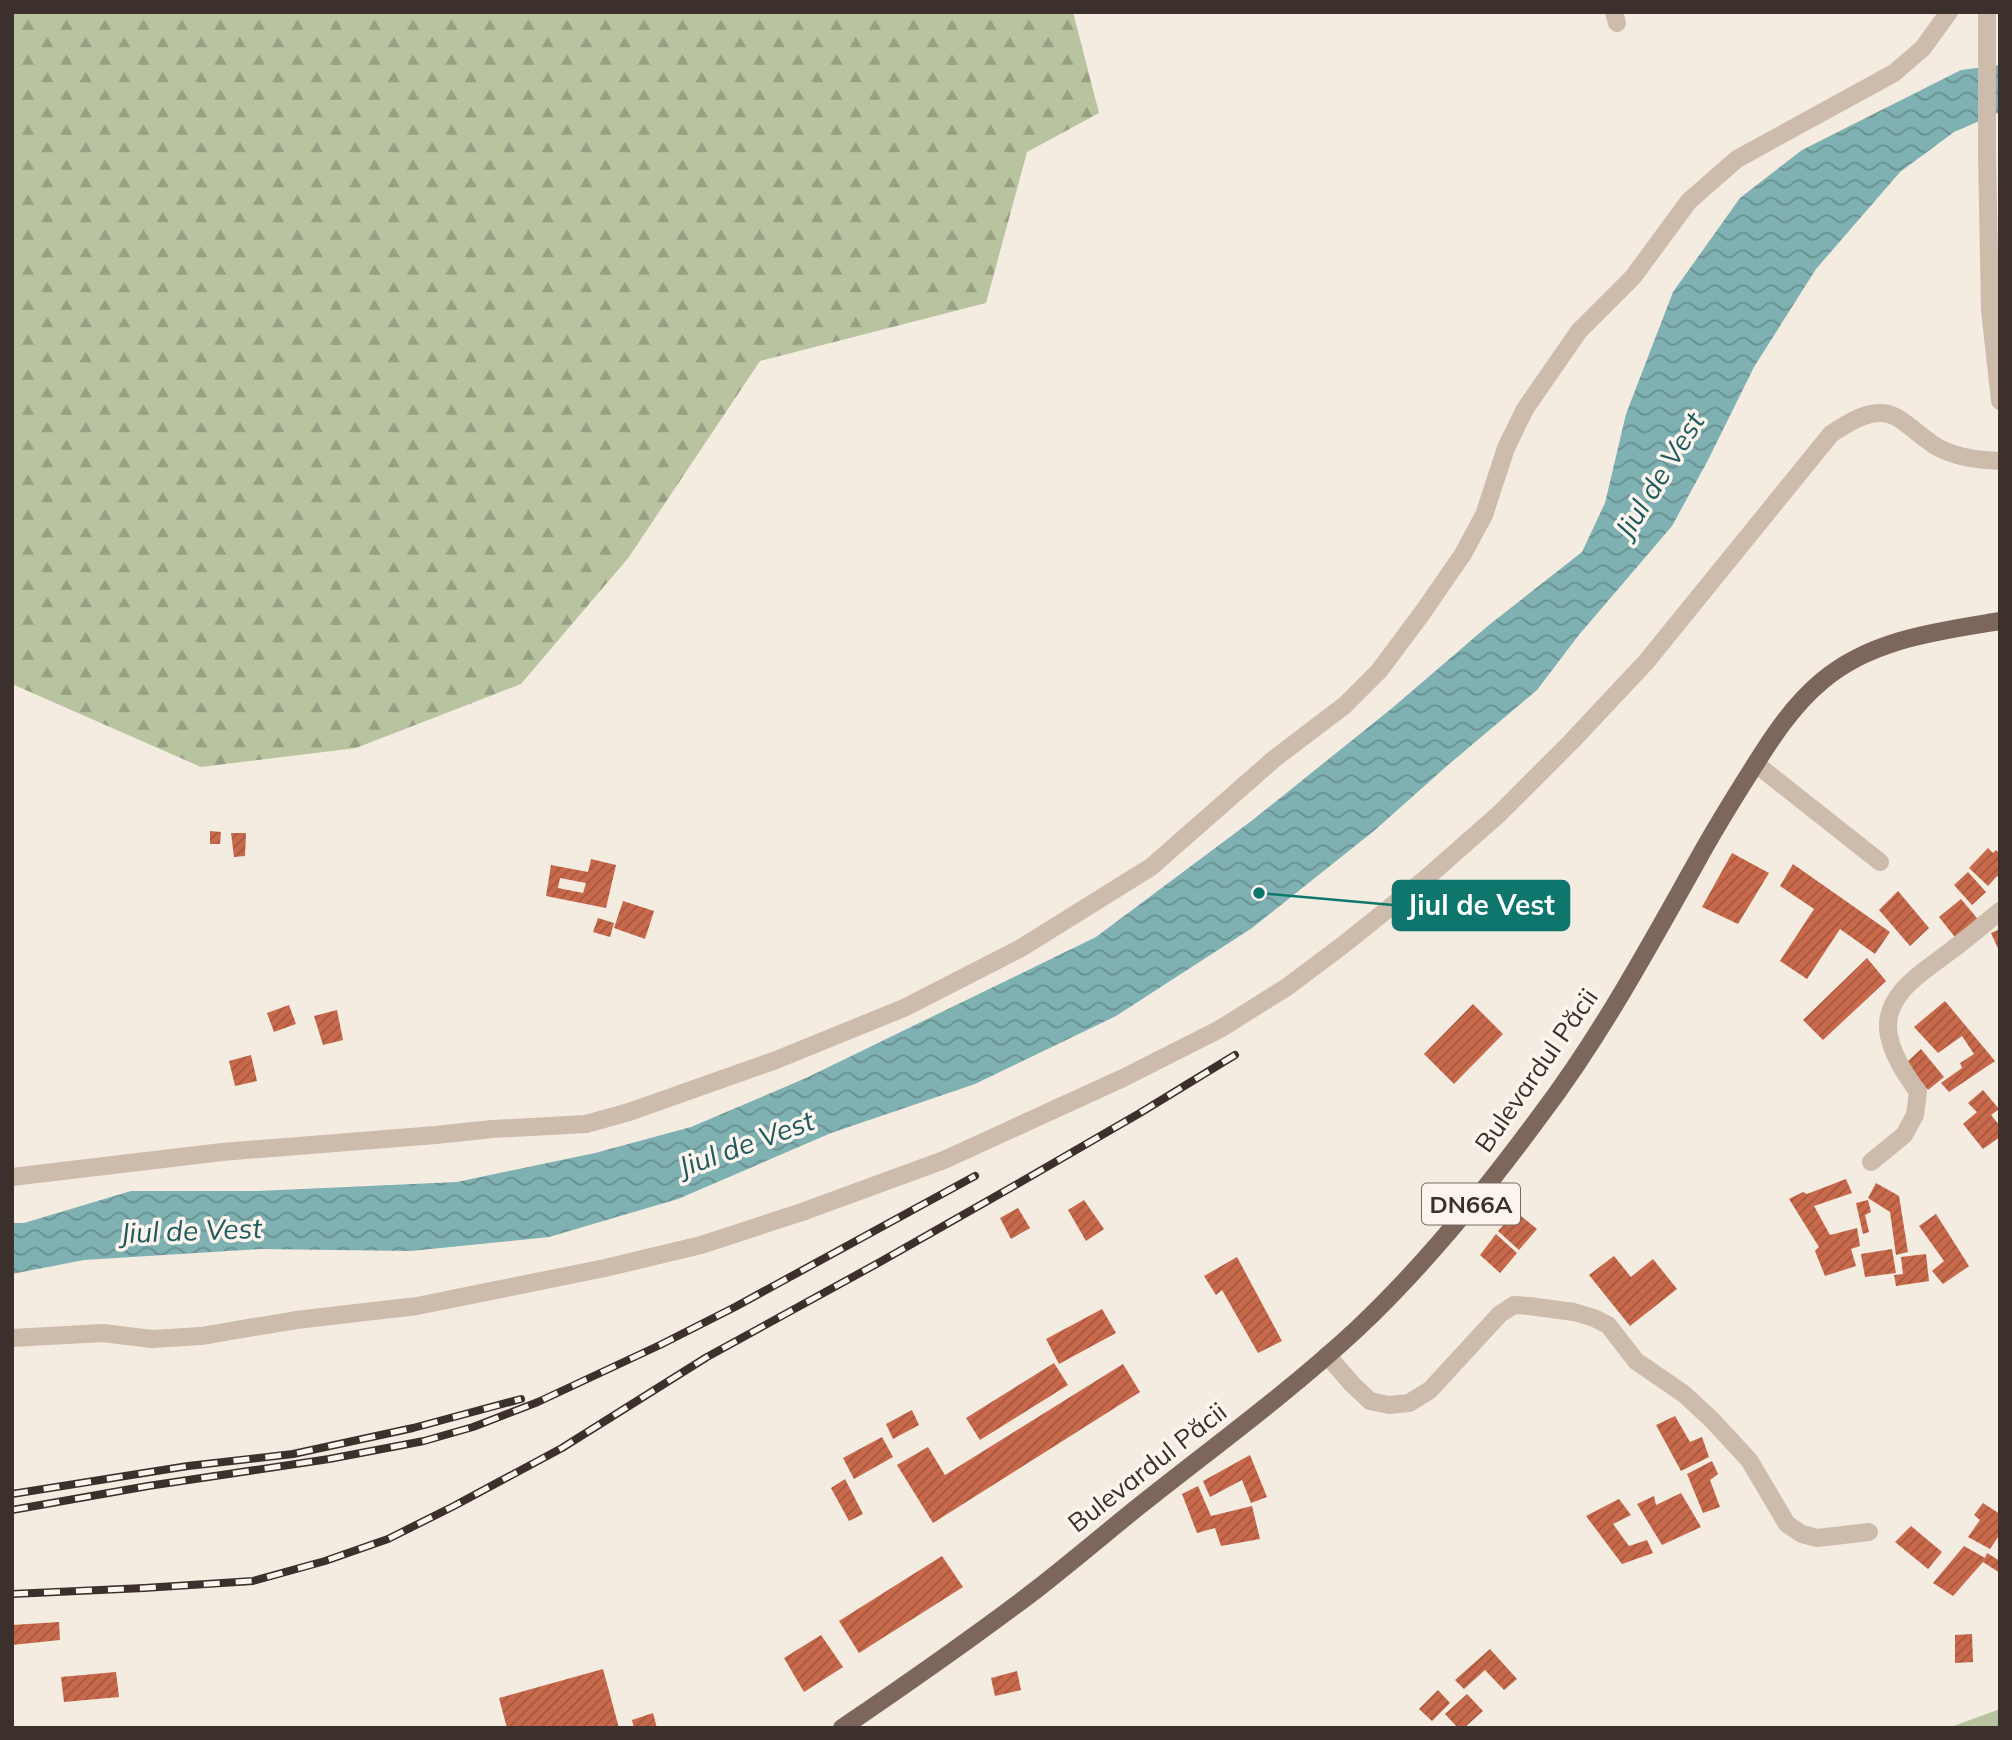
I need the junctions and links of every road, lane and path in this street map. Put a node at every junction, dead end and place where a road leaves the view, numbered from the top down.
1 (1949, 12) edge
2 (1987, 12) edge
3 (2000, 401) edge
4 (2000, 461) edge
5 (2000, 621) edge
6 (1756, 764) junction
7 (1880, 862) dead end
8 (2000, 911) edge
9 (1871, 1162) dead end
10 (12, 1177) edge
11 (12, 1338) edge
12 (1327, 1355) junction
13 (1869, 1532) dead end
14 (842, 1728) edge

1 - 10 street
2 - 3 street
4 - 11 street
5 - 6 main road, Bulevardul Păcii / DN66A
6 - 7 street
6 - 12 main road, Bulevardul Păcii / DN66A
8 - 9 street
12 - 13 street
12 - 14 main road, Bulevardul Păcii / DN66A

